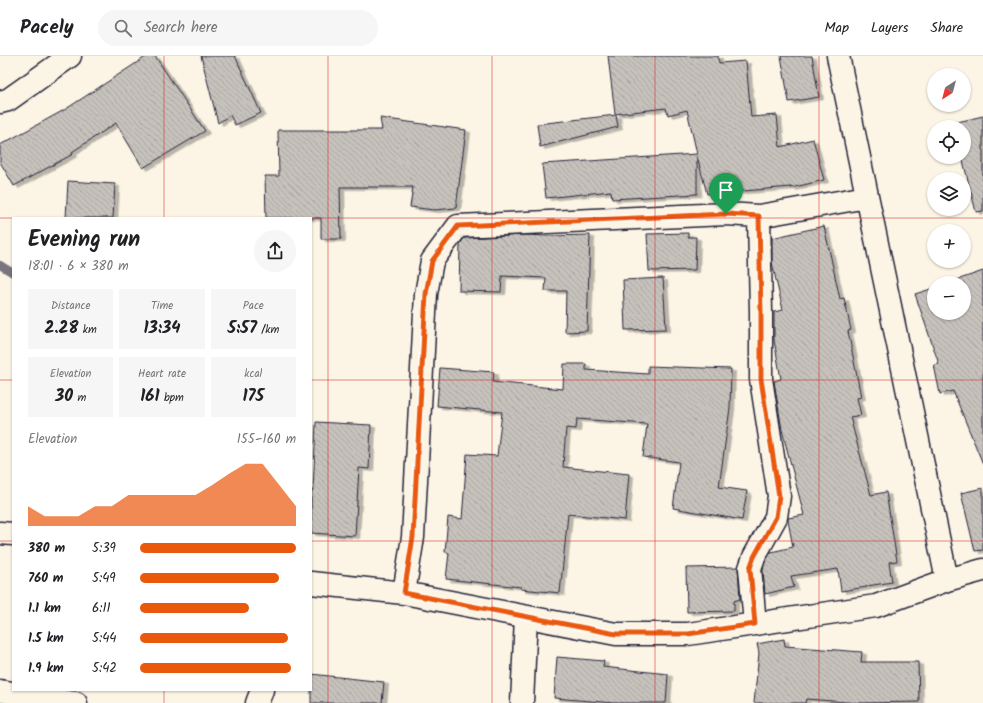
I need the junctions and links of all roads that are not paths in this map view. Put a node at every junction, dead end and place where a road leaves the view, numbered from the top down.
1 (70, 56) edge
2 (838, 56) edge
3 (0, 102) edge
4 (867, 197) junction
5 (759, 216) junction
6 (0, 533) edge
7 (12, 534) edge
8 (983, 570) edge
9 (947, 580) junction
10 (312, 583) edge
11 (404, 593) junction
12 (526, 617) junction
13 (755, 624) junction
14 (0, 691) edge
15 (262, 691) edge
16 (76, 703) edge
17 (257, 703) edge
18 (522, 703) edge

1 - 3 street
2 - 4 street
4 - 5 street
4 - 9 street
5 - 11 street
5 - 13 street
6 - 7 street
8 - 9 street
9 - 13 street
10 - 11 street
11 - 12 street
12 - 13 street
12 - 18 street
14 - 16 street
15 - 17 street

